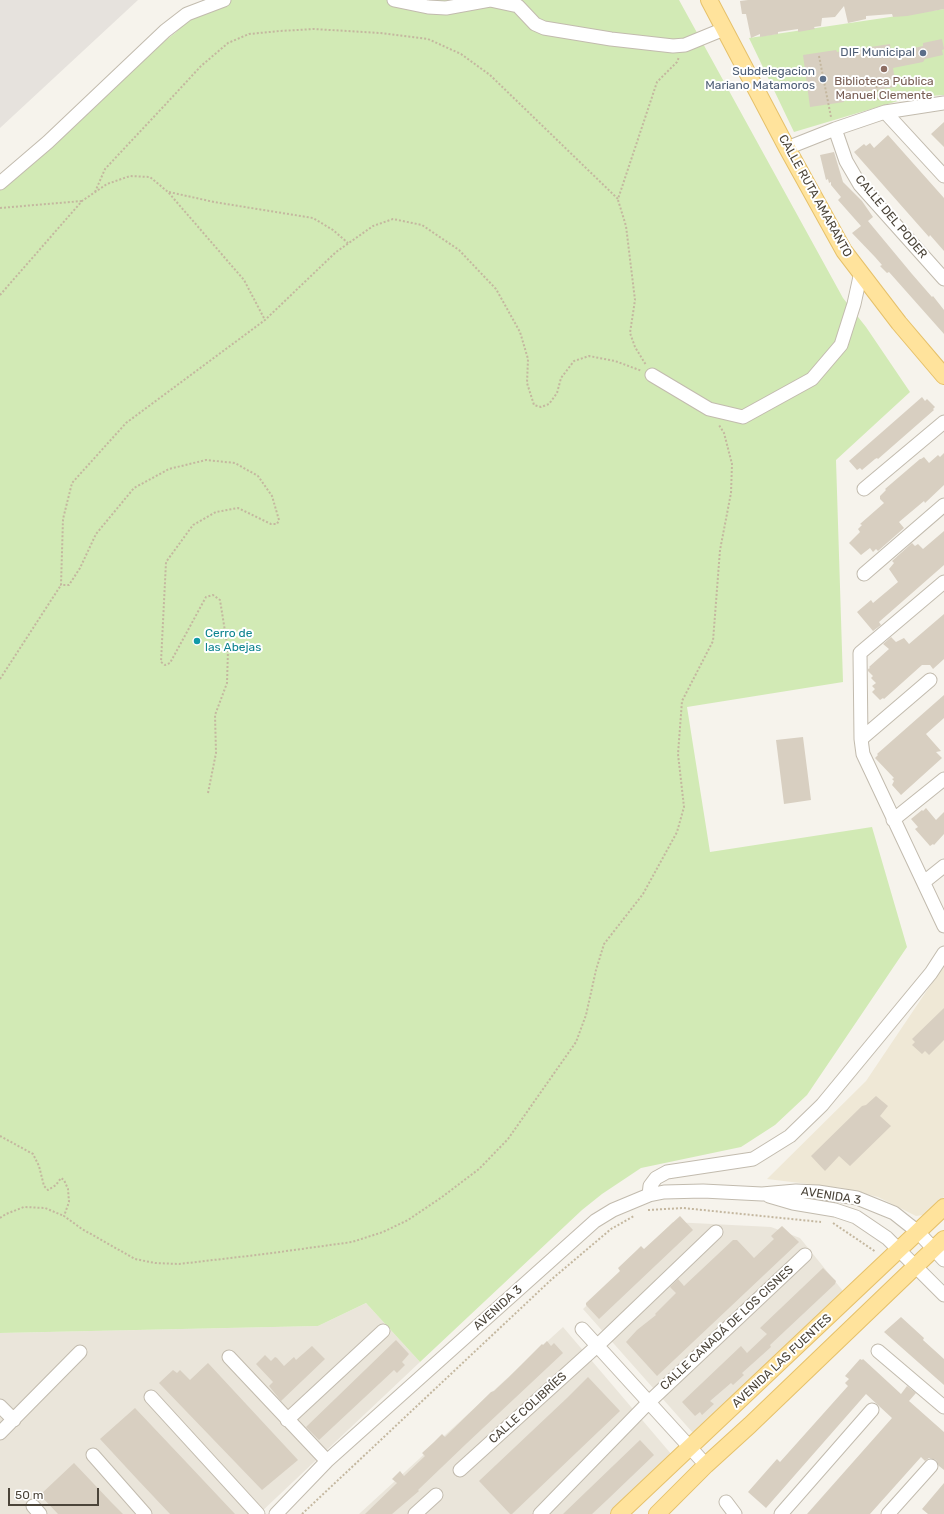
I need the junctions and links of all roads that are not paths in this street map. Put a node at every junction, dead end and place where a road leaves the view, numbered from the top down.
1 (224, 0) edge
2 (394, 0) edge
3 (709, 0) edge
4 (724, 29) junction
5 (944, 103) edge
6 (882, 108) junction
7 (835, 128) junction
8 (787, 148) junction
9 (944, 176) edge
10 (0, 183) edge
11 (860, 272) junction
12 (944, 279) edge
13 (652, 375) road end
14 (944, 376) edge
15 (944, 422) edge
16 (864, 489) dead end
17 (944, 505) edge
18 (864, 574) dead end
19 (944, 582) edge
20 (930, 680) dead end
21 (861, 739) junction
22 (944, 779) edge
23 (893, 820) junction
24 (944, 866) edge
25 (924, 882) junction
26 (944, 926) edge
27 (944, 953) edge
28 (762, 1194) junction
29 (649, 1195) junction
30 (844, 1196) junction
31 (944, 1207) edge
32 (840, 1212) junction
33 (716, 1232) dead end
34 (918, 1232) junction
35 (939, 1244) edge
36 (900, 1250) junction
37 (805, 1255) dead end
38 (944, 1260) edge
39 (915, 1266) junction
40 (944, 1295) edge
41 (582, 1329) dead end
42 (383, 1330) dead end
43 (597, 1346) junction
44 (878, 1351) dead end
45 (80, 1352) dead end
46 (229, 1357) dead end
47 (151, 1397) dead end
48 (649, 1402) junction
49 (0, 1406) edge
50 (944, 1407) edge
51 (872, 1410) dead end
52 (14, 1420) junction
53 (287, 1420) junction
54 (0, 1433) edge
55 (689, 1447) junction
56 (93, 1455) dead end
57 (327, 1461) junction
58 (706, 1465) junction
59 (931, 1466) dead end
60 (460, 1470) dead end
61 (436, 1495) dead end
62 (726, 1502) dead end
63 (145, 1514) edge
64 (258, 1514) edge
65 (276, 1514) edge
66 (415, 1514) edge
67 (540, 1514) edge
68 (619, 1514) edge
69 (657, 1514) edge
70 (735, 1514) edge
71 (781, 1514) edge
72 (888, 1514) edge

1 - 10 street
2 - 4 street
3 - 4 main road, CALLE RUTA AMARANTO
4 - 8 main road, CALLE RUTA AMARANTO
5 - 6 street
6 - 7 street
6 - 9 street
7 - 8 street
7 - 12 street, CALLE DEL PODER
8 - 11 main road, CALLE RUTA AMARANTO
11 - 13 street
11 - 14 main road, CALLE RUTA AMARANTO
15 - 16 street
17 - 18 street
19 - 21 street
20 - 21 street
21 - 23 street
22 - 23 street
23 - 25 street
24 - 25 street
25 - 26 street
27 - 29 street
28 - 29 street, AVENIDA 3
28 - 30 street, AVENIDA 3
28 - 32 street, AVENIDA 3
29 - 57 street, AVENIDA 3
30 - 32 street
30 - 34 street, AVENIDA 3
31 - 34 main road, AVENIDA LAS FUENTES
32 - 36 street, AVENIDA 3
33 - 43 street, CALLE COLIBRÍES
34 - 35 street, AVENIDA 3
34 - 36 main road, AVENIDA LAS FUENTES
35 - 38 street, AVENIDA 3
35 - 39 main road, AVENIDA LAS FUENTES
36 - 39 street, AVENIDA 3
36 - 55 main road, AVENIDA LAS FUENTES
37 - 48 street, CALLE CANADÁ DE LOS CISNES
39 - 40 street, AVENIDA 3
39 - 58 main road, AVENIDA LAS FUENTES
41 - 43 street
42 - 53 street
43 - 48 street
43 - 60 street, CALLE COLIBRÍES
44 - 50 street
45 - 52 street
46 - 53 street
47 - 64 street
48 - 55 street
48 - 67 street, CALLE CANADÁ DE LOS CISNES
49 - 52 street
51 - 71 street
52 - 54 street
53 - 57 street
55 - 58 street
55 - 68 main road, AVENIDA LAS FUENTES
56 - 63 street
57 - 65 street, AVENIDA 3
58 - 69 main road, AVENIDA LAS FUENTES
59 - 72 street
61 - 66 street
62 - 70 street

